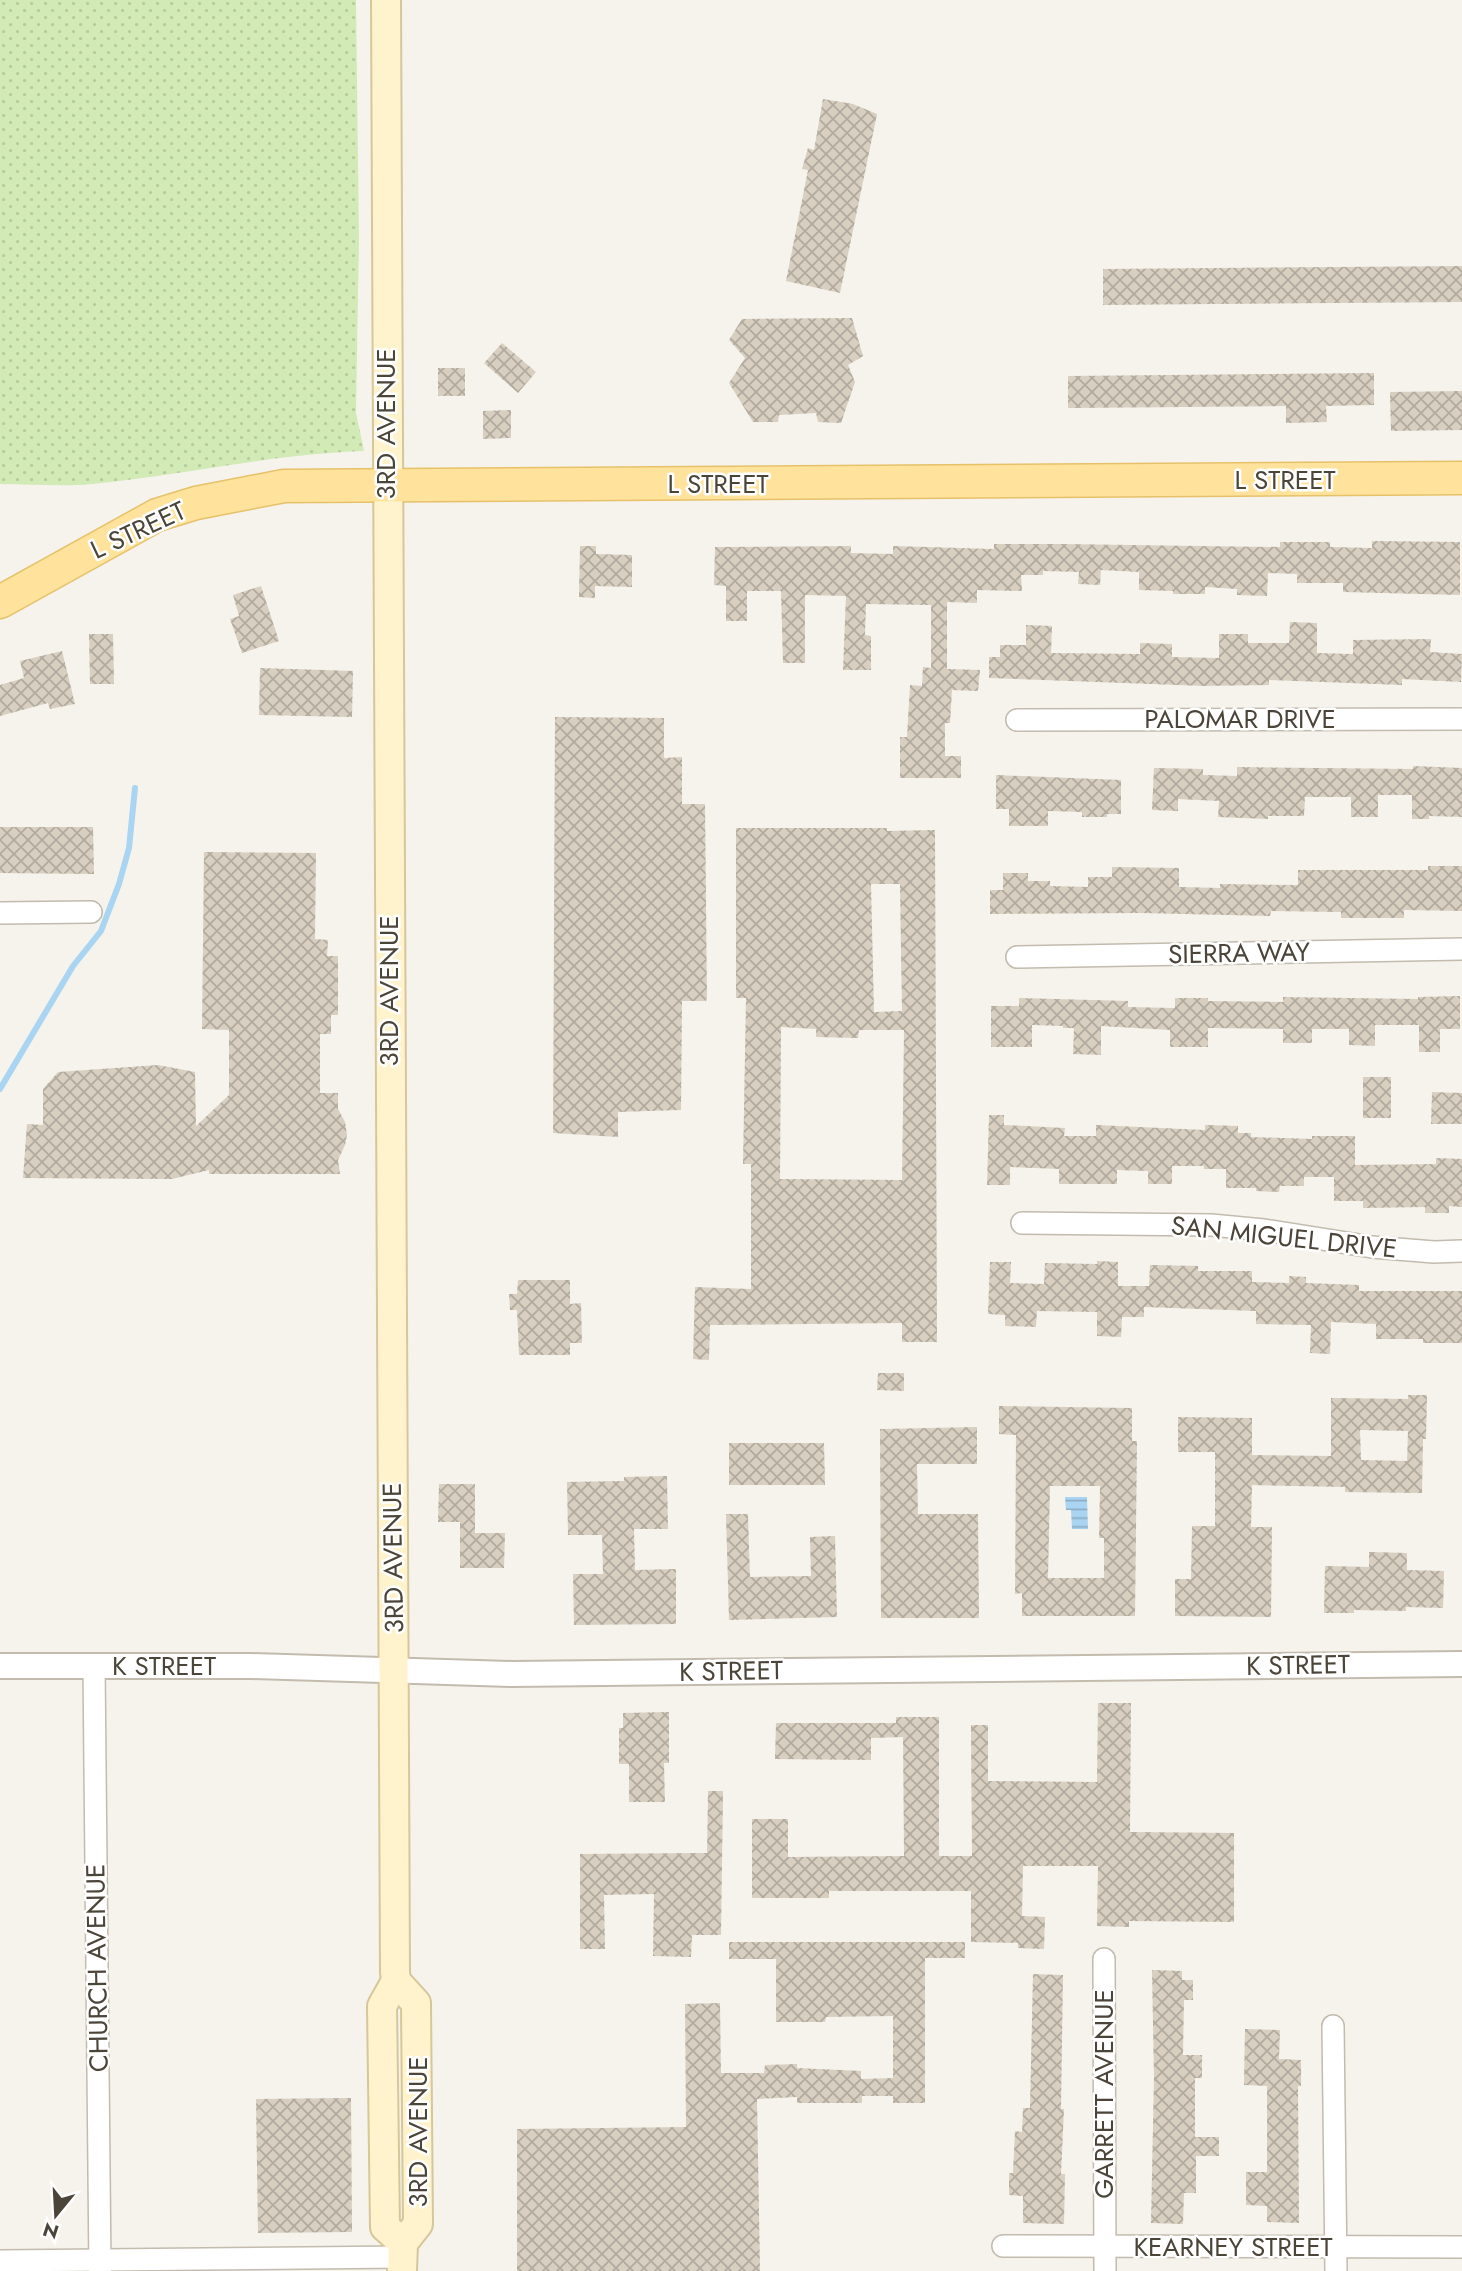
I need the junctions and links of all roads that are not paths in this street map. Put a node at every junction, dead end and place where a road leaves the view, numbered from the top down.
1 (386, 0) edge
2 (1462, 478) edge
3 (387, 486) junction
4 (0, 602) edge
5 (1462, 719) edge
6 (1017, 720) dead end
7 (91, 912) dead end
8 (0, 913) edge
9 (1462, 949) edge
10 (1017, 957) dead end
11 (1022, 1223) dead end
12 (1462, 1251) edge
13 (1462, 1664) edge
14 (94, 1665) junction
15 (0, 1666) edge
16 (394, 1672) junction
17 (1104, 1959) dead end
18 (1333, 2026) dead end
19 (1003, 2246) dead end
20 (1105, 2247) junction
21 (1336, 2248) junction
22 (1462, 2248) edge
23 (403, 2257) edge
24 (0, 2261) edge
25 (100, 2265) edge
26 (1105, 2271) edge
27 (1336, 2271) edge

1 - 3 main road, 3RD AVENUE
2 - 3 main road, L STREET
3 - 4 main road, L STREET
3 - 16 main road, 3RD AVENUE
5 - 6 street, PALOMAR DRIVE
7 - 8 street
9 - 10 street, SIERRA WAY
11 - 12 street, SAN MIGUEL DRIVE
13 - 16 street, K STREET
14 - 15 street, K STREET
14 - 16 street, K STREET
14 - 25 street, CHURCH AVENUE
16 - 23 main road, 3RD AVENUE
17 - 20 street, GARRETT AVENUE
18 - 21 street
19 - 20 street, KEARNEY STREET
20 - 21 street, KEARNEY STREET
20 - 26 street, GARRETT AVENUE
21 - 22 street, KEARNEY STREET
21 - 27 street
23 - 25 street
24 - 25 street

